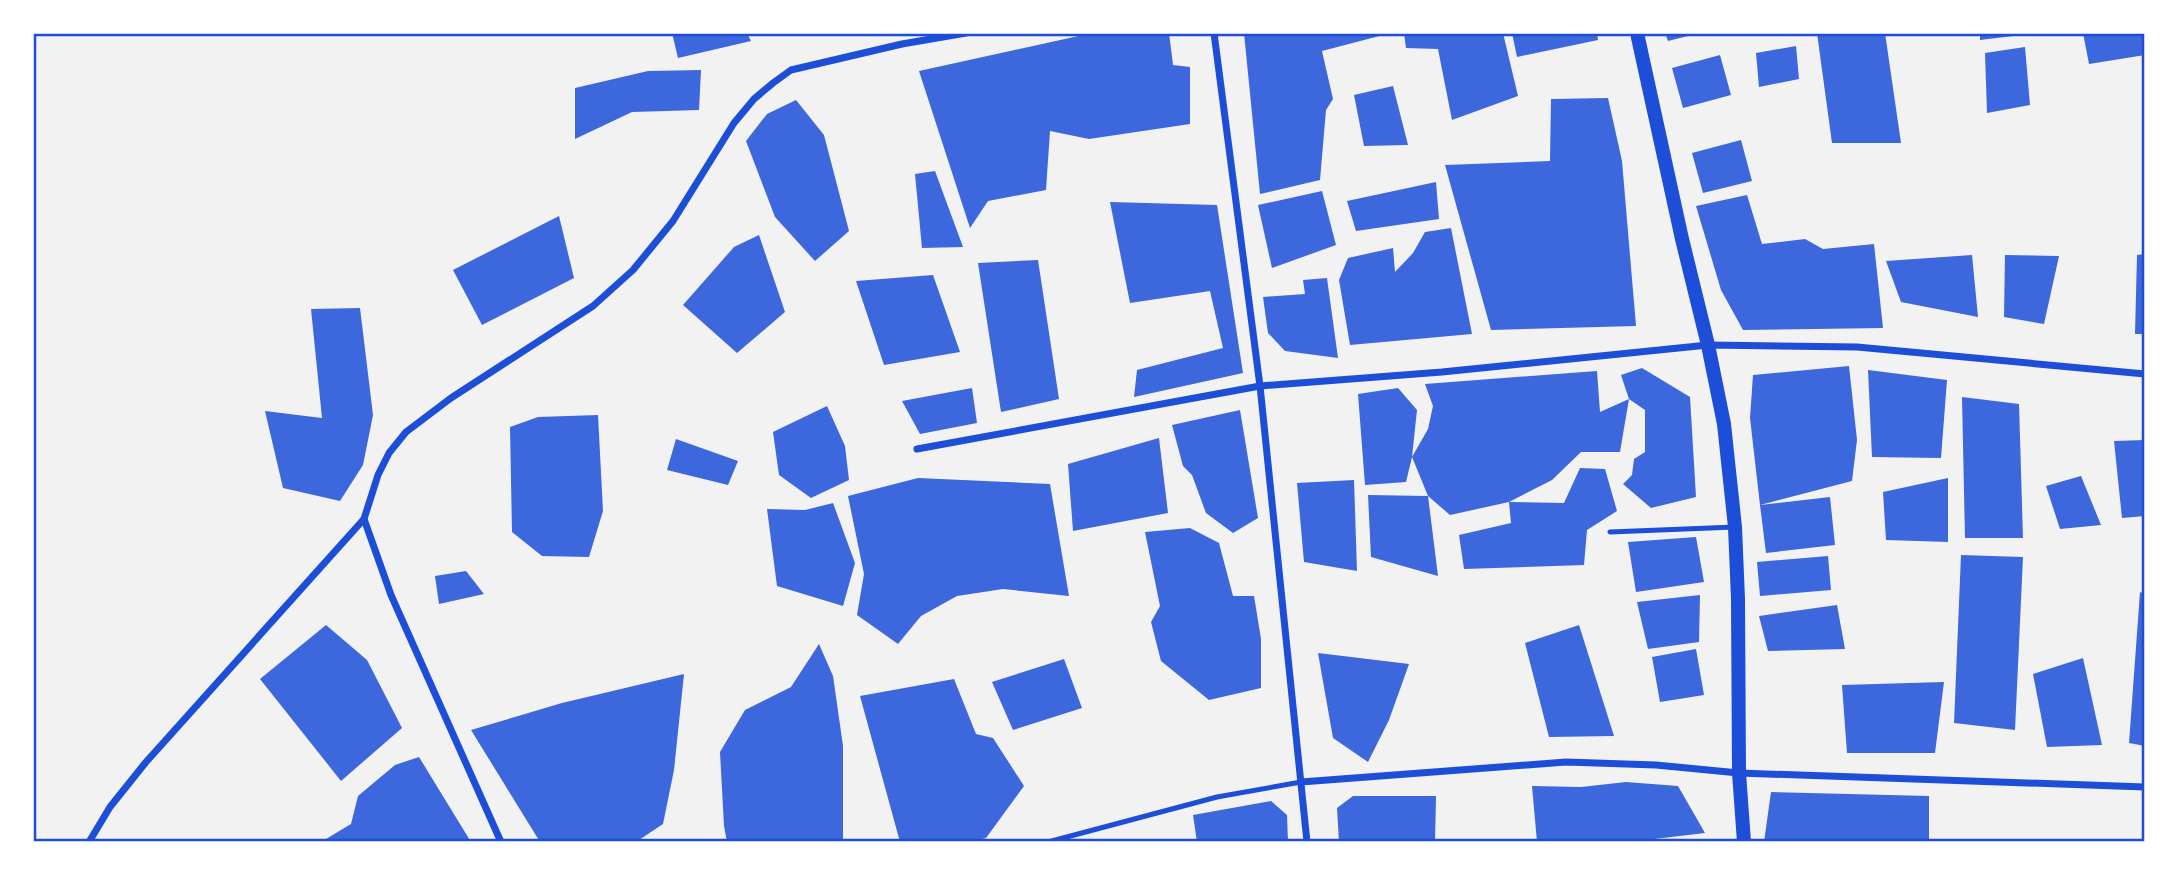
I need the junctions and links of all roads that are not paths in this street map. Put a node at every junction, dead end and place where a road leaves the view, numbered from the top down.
1 (966, 33) edge
2 (1214, 33) edge
3 (1637, 33) edge
4 (1708, 345) junction
5 (2145, 373) edge
6 (1260, 386) junction
7 (917, 449) dead end
8 (364, 519) junction
9 (1735, 527) junction
10 (1611, 532) dead end
11 (1740, 773) junction
12 (1301, 782) junction
13 (2145, 787) edge
14 (89, 842) edge
15 (500, 842) edge
16 (1048, 842) edge
17 (1307, 842) edge
18 (1744, 842) edge

1 - 8 street
2 - 6 street
3 - 4 main road
4 - 5 street
4 - 6 street
4 - 9 main road
6 - 7 street
6 - 12 street
8 - 14 street
8 - 15 street
9 - 10 lane
9 - 11 main road
11 - 12 street
11 - 13 street
11 - 18 main road
12 - 16 lane
12 - 17 street

